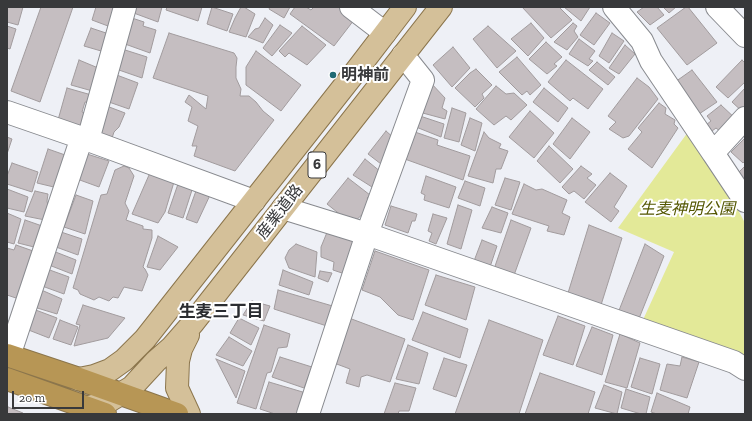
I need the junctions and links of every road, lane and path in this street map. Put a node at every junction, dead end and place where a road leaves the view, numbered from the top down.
1 (124, 7) edge
2 (351, 7) edge
3 (405, 7) edge
4 (441, 7) edge
5 (614, 7) edge
6 (717, 7) edge
7 (385, 33) junction
8 (745, 36) edge
9 (403, 56) junction
10 (7, 112) edge
11 (745, 118) edge
12 (85, 138) junction
13 (714, 153) junction
14 (254, 201) junction
15 (745, 201) edge
16 (283, 208) junction
17 (367, 234) junction
18 (164, 315) junction
19 (193, 323) junction
20 (8, 355) edge
21 (745, 369) edge
22 (79, 378) junction
23 (7, 379) edge
24 (137, 397) edge
25 (96, 411) edge
26 (177, 414) edge
27 (189, 414) edge
28 (308, 414) edge

1 - 12 street
2 - 7 street
3 - 7 main road, 産業道路 / 6
4 - 9 main road, 産業道路 / 6
5 - 13 street
6 - 8 street
7 - 14 main road, 産業道路 / 6
9 - 16 main road, 産業道路 / 6
9 - 17 street
10 - 12 street
11 - 13 street
12 - 14 street
12 - 20 street
13 - 15 street
14 - 18 main road, 産業道路 / 6
16 - 17 street
16 - 19 main road, 産業道路 / 6
17 - 21 street
17 - 28 street
18 - 22 main road, 産業道路 / 6
18 - 24 main road, 産業道路 / 6
19 - 24 main road, 産業道路 / 6
19 - 27 main road, 産業道路 / 6
20 - 22 highway
22 - 24 highway
23 - 25 highway
24 - 25 main road, 産業道路 / 6
24 - 26 highway

